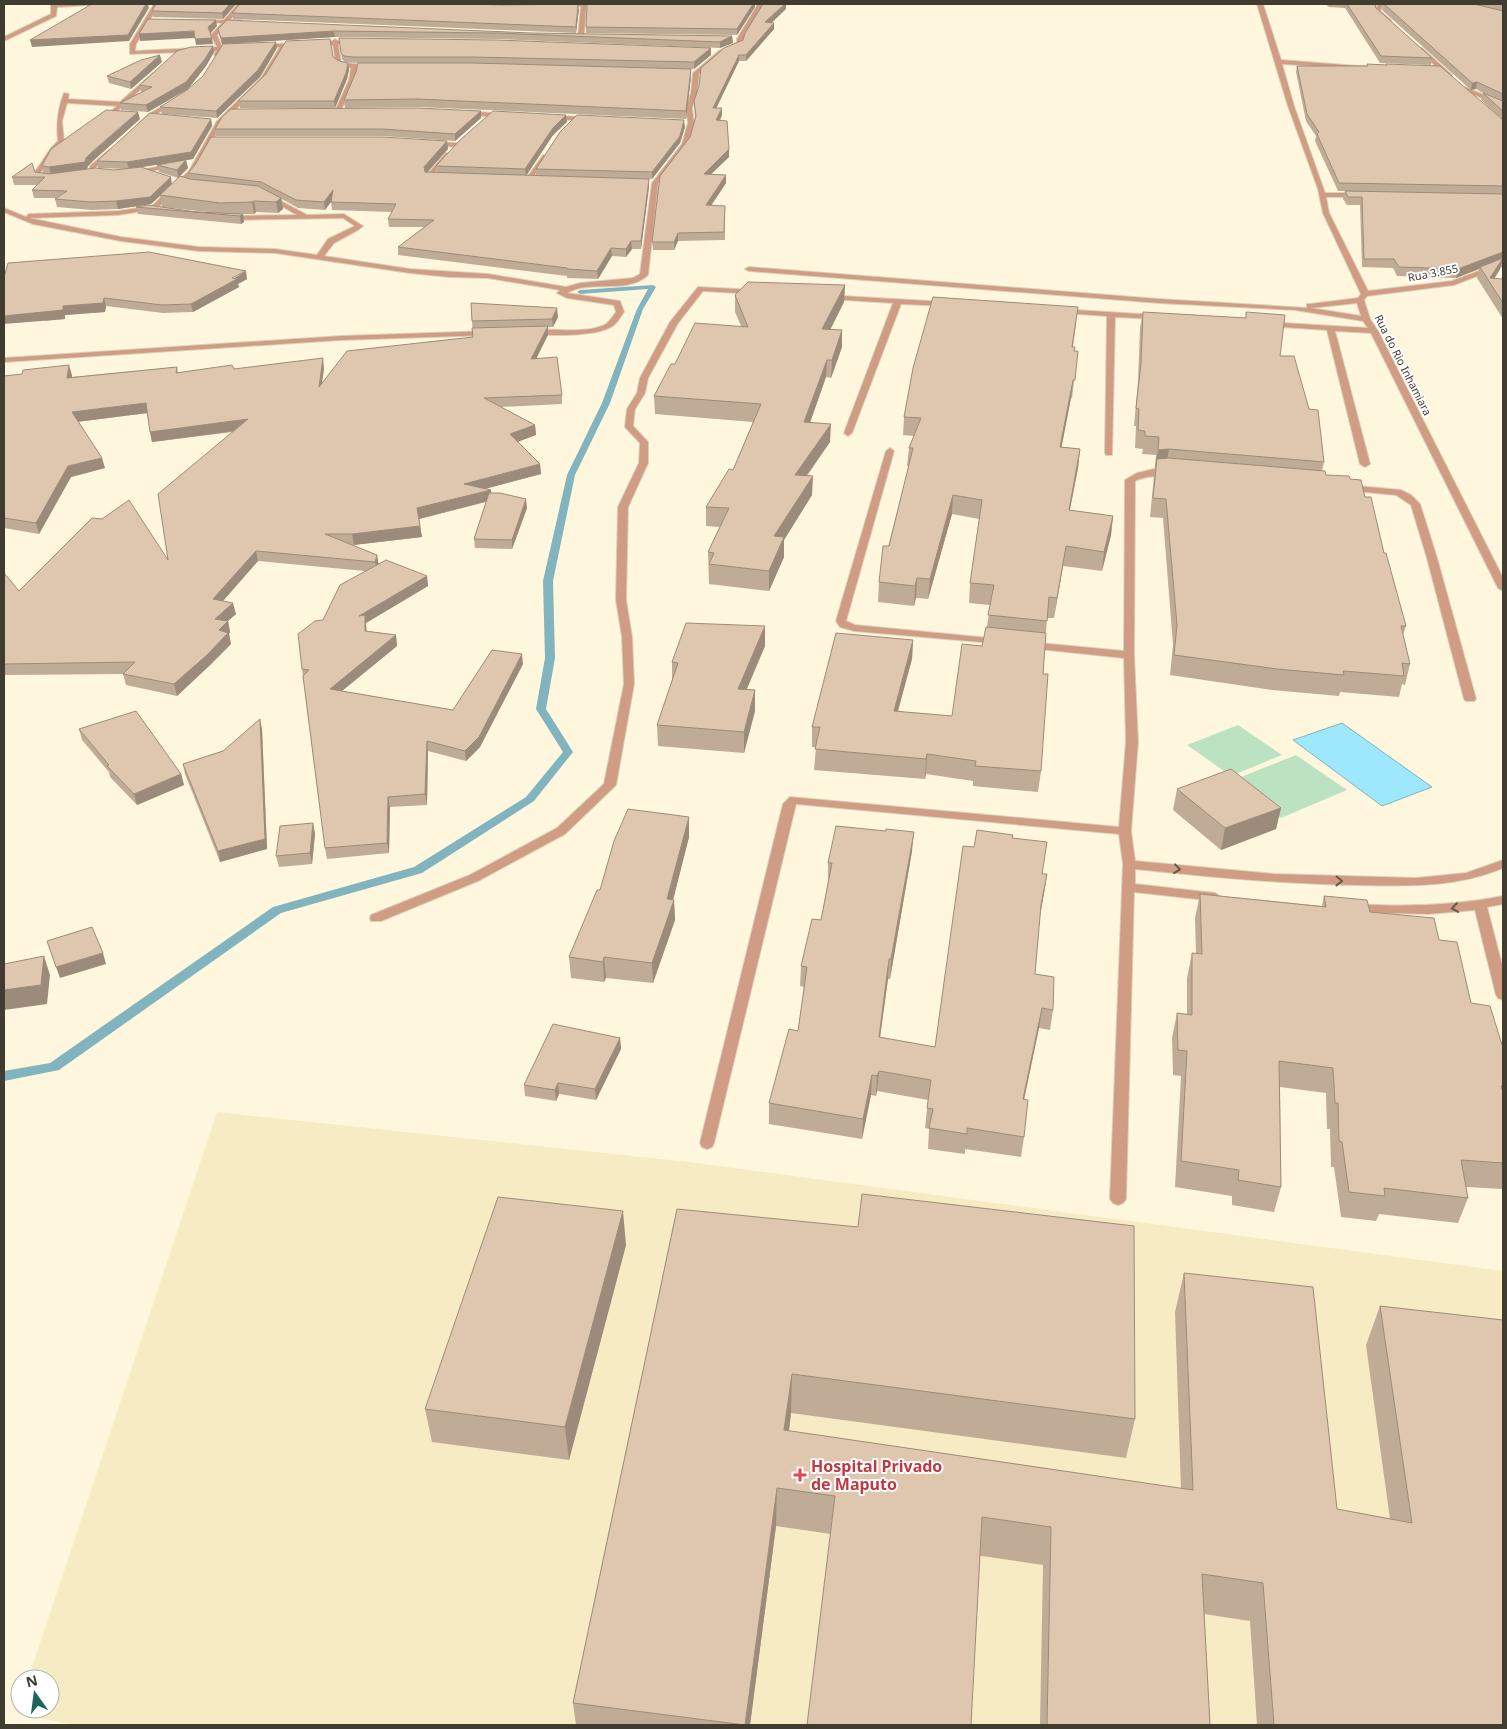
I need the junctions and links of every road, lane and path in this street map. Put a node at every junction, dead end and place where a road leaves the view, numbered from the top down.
1 (117, 4) edge
2 (149, 4) edge
3 (156, 4) edge
4 (165, 4) edge
5 (241, 4) edge
6 (619, 4) edge
7 (761, 4) edge
8 (1260, 4) edge
9 (1381, 4) edge
10 (54, 5) edge
11 (556, 5) edge
12 (584, 5) edge
13 (146, 21) junction
14 (156, 21) edge
15 (194, 21) edge
16 (226, 21) junction
17 (250, 22) edge
18 (1397, 28) edge
19 (571, 36) edge
20 (581, 36) junction
21 (590, 36) edge
22 (730, 38) edge
23 (740, 38) junction
24 (4, 40) edge
25 (335, 41) junction
26 (363, 42) edge
27 (284, 44) junction
28 (1415, 45) edge
29 (257, 46) edge
30 (239, 47) edge
31 (220, 49) junction
32 (178, 51) junction
33 (712, 52) edge
34 (722, 52) junction
35 (171, 58) edge
36 (214, 62) edge
37 (1279, 62) junction
38 (354, 67) junction
39 (382, 67) edge
40 (1373, 67) edge
41 (1434, 69) edge
42 (1443, 69) junction
43 (157, 71) edge
44 (687, 73) edge
45 (696, 73) junction
46 (1461, 85) junction
47 (184, 96) edge
48 (121, 104) junction
49 (1503, 105) edge
50 (1483, 106) edge
51 (328, 111) edge
52 (338, 111) junction
53 (347, 111) edge
54 (228, 112) junction
55 (238, 112) edge
56 (462, 113) edge
57 (125, 114) edge
58 (142, 114) edge
59 (151, 115) junction
60 (491, 115) junction
61 (161, 116) edge
62 (509, 116) edge
63 (547, 117) edge
64 (575, 119) junction
65 (594, 119) edge
66 (209, 121) edge
67 (484, 121) edge
68 (219, 122) junction
69 (681, 123) edge
70 (691, 123) junction
71 (569, 125) edge
72 (138, 126) edge
73 (464, 139) edge
74 (210, 140) junction
75 (218, 140) edge
76 (420, 143) edge
77 (118, 144) edge
78 (457, 145) junction
79 (548, 151) edge
80 (198, 163) junction
81 (188, 164) edge
82 (178, 165) edge
83 (139, 171) junction
84 (97, 172) junction
85 (123, 172) edge
86 (116, 173) edge
87 (88, 174) edge
88 (160, 176) edge
89 (437, 177) edge
90 (60, 178) edge
91 (520, 179) edge
92 (173, 180) edge
93 (646, 182) edge
94 (181, 183) junction
95 (655, 183) junction
96 (192, 186) edge
97 (262, 193) edge
98 (1322, 195) junction
99 (1370, 196) edge
100 (150, 209) junction
101 (4, 210) edge
102 (164, 213) edge
103 (18, 216) junction
104 (307, 216) junction
105 (220, 218) edge
106 (320, 258) junction
107 (1503, 264) edge
108 (749, 269) dead end
109 (566, 289) junction
110 (763, 292) edge
111 (822, 296) edge
112 (1362, 297) junction
113 (898, 301) junction
114 (956, 305) edge
115 (1295, 308) junction
116 (1053, 311) edge
117 (1111, 315) junction
118 (1171, 318) edge
119 (1366, 319) junction
120 (1260, 324) edge
121 (1330, 328) junction
122 (1374, 331) junction
123 (497, 332) edge
124 (517, 332) edge
125 (4, 360) edge
126 (848, 433) dead end
127 (890, 451) dead end
128 (1109, 453) dead end
129 (1365, 464) dead end
130 (1186, 474) edge
131 (1333, 487) edge
132 (1503, 588) edge
133 (1129, 655) junction
134 (1470, 699) dead end
135 (1124, 832) junction
136 (1129, 864) junction
137 (1503, 864) edge
138 (1127, 887) junction
139 (1228, 898) edge
140 (1503, 900) edge
141 (1480, 904) junction
142 (1343, 908) edge
143 (376, 918) dead end
144 (1503, 995) edge
145 (707, 1143) dead end
146 (1118, 1199) dead end

1 - 10 street
2 - 3 street
3 - 4 street
3 - 13 street
5 - 16 street
6 - 12 street
7 - 23 street
8 - 37 street, Rua do Rio Inhamiara
9 - 18 street
10 - 24 street
11 - 12 street
12 - 20 street
13 - 14 street
13 - 32 street
15 - 16 street
16 - 17 street
16 - 31 street
19 - 20 street
20 - 21 street
22 - 23 street
23 - 34 street
25 - 26 street
25 - 27 street
25 - 38 street
27 - 29 street
27 - 54 street
28 - 42 street
30 - 31 street
31 - 32 street
31 - 36 street
32 - 35 street
33 - 34 street
34 - 45 street
37 - 40 street
37 - 98 street, Rua do Rio Inhamiara
38 - 39 street
38 - 52 street
41 - 42 street
42 - 46 street
43 - 48 street
44 - 45 street
45 - 70 street
46 - 49 street
46 - 50 street
47 - 59 street
48 - 57 street
48 - 90 street
51 - 52 street
52 - 53 street
54 - 55 street
54 - 68 street
56 - 60 street
58 - 59 street
59 - 61 street
59 - 72 street
60 - 62 street
60 - 67 street
63 - 64 street
64 - 65 street
64 - 71 street
66 - 68 street
68 - 74 street
69 - 70 street
70 - 95 street
73 - 78 street
74 - 75 street
74 - 80 street
76 - 78 street
77 - 84 street
78 - 89 street
79 - 91 street
80 - 81 street
80 - 94 street
82 - 83 street
83 - 85 street
83 - 88 street
84 - 86 street
84 - 87 street
92 - 94 street
93 - 95 street
94 - 96 street
94 - 100 street
95 - 109 street
97 - 104 street
98 - 99 street
98 - 112 street, Rua do Rio Inhamiara
100 - 102 street
100 - 103 street
101 - 103 street
103 - 106 street
104 - 105 street
104 - 106 street
106 - 109 street
107 - 112 street, Rua 3.855
108 - 115 street
109 - 124 street
110 - 143 street
111 - 113 street
112 - 115 street, Rua 3.855
112 - 119 street, Rua do Rio Inhamiara
113 - 114 street
113 - 126 street
115 - 119 street
116 - 117 street
117 - 118 street
117 - 128 street
119 - 122 street, Rua do Rio Inhamiara
120 - 121 street
121 - 122 street
121 - 129 street
122 - 132 street, Rua do Rio Inhamiara
123 - 125 street
127 - 133 street
130 - 133 street
131 - 134 street
133 - 135 street
135 - 136 street
135 - 145 street
136 -> 137 street
136 - 138 street
138 - 139 street
138 - 146 street
140 - 141 street
141 -> 142 street
141 - 144 street

